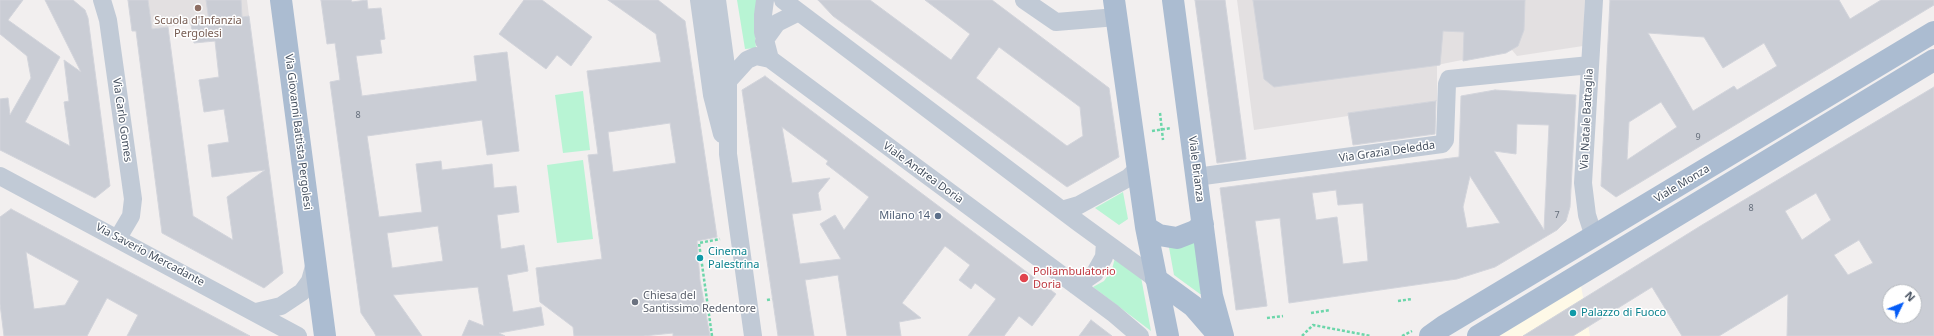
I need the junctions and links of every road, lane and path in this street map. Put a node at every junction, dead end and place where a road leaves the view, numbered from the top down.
1 (102, 0) edge
2 (281, 0) edge
3 (717, 0) edge
4 (765, 0) edge
5 (783, 0) edge
6 (1024, 0) edge
7 (1173, 0) edge
8 (1594, 0) edge
9 (698, 3) edge
10 (800, 6) edge
11 (1116, 9) edge
12 (1934, 32) edge
13 (764, 40) junction
14 (770, 59) junction
15 (1934, 60) edge
16 (1590, 65) junction
17 (728, 81) junction
18 (1160, 113) dead end
19 (1177, 127) dead end
20 (1162, 130) junction
21 (1150, 132) dead end
22 (1163, 140) dead end
23 (728, 154) junction
24 (1138, 168) junction
25 (0, 176) edge
26 (1196, 177) junction
27 (1062, 210) junction
28 (1203, 224) junction
29 (1146, 227) junction
30 (1594, 237) junction
31 (118, 238) junction
32 (720, 239) dead end
33 (1105, 242) junction
34 (315, 263) junction
35 (1156, 279) junction
36 (1516, 283) junction
37 (1076, 286) junction
38 (772, 299) dead end
39 (1412, 299) dead end
40 (767, 300) dead end
41 (1398, 301) dead end
42 (1530, 305) junction
43 (1330, 310) dead end
44 (256, 312) junction
45 (1311, 313) dead end
46 (1284, 316) dead end
47 (1267, 318) dead end
48 (298, 336) edge
49 (325, 336) edge
50 (712, 336) edge
51 (753, 336) edge
52 (1140, 336) edge
53 (1168, 336) edge
54 (1219, 336) edge
55 (1223, 336) edge
56 (1302, 336) edge
57 (1371, 336) edge
58 (1430, 336) edge
59 (1478, 336) edge

1 - 31 street, Via Carlo Gomes
2 - 34 main road, Via Giovanni Battista Pergolesi
3 - 17 street
4 - 13 street
5 - 10 street
6 - 11 street
7 - 26 main road, Viale Brianza
8 - 16 street, Via Natale Battaglia
9 - 23 street
10 - 13 street
10 - 27 street
11 - 24 main road
12 - 30 main road, Viale Monza
13 - 14 street
14 - 17 street
14 - 37 street, Viale Andrea Doria
15 - 42 main road
16 - 26 street, Via Grazia Deledda
16 - 30 street, Via Natale Battaglia
17 - 23 street
18 - 20 path
19 - 20 path
20 - 21 path
20 - 22 path
23 - 51 street
24 - 27 street
24 - 29 main road
25 - 31 street, Via Saverio Mercadante
26 - 28 main road, Viale Brianza
27 - 33 street
28 - 29 main road
28 - 55 main road, Viale Brianza
29 - 35 main road
30 - 36 main road, Viale Monza
31 - 44 street, Via Saverio Mercadante
32 - 50 path
33 - 35 street
33 - 37 street
34 - 44 street, Via Giovanni Battista Pergolesi
34 - 49 main road, Via Giovanni Battista Pergolesi
35 - 53 main road
35 - 54 main road
36 - 42 main road
36 - 58 main road, Viale Monza
37 - 52 street, Viale Andrea Doria
38 - 40 path
39 - 41 path
42 - 59 main road
43 - 45 path
44 - 48 street, Via Saverio Mercadante
46 - 47 path
56 - 57 path

